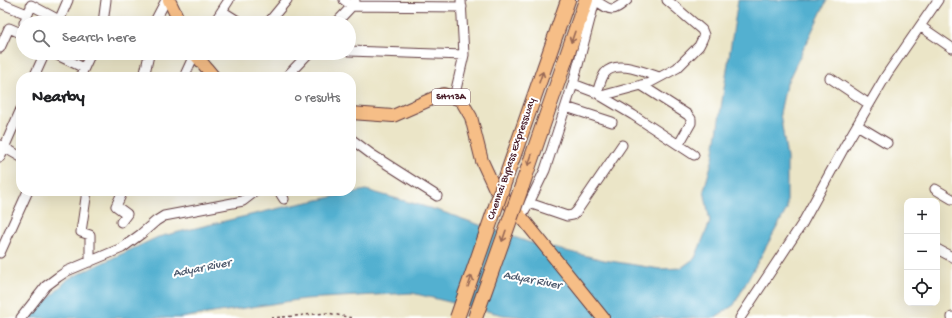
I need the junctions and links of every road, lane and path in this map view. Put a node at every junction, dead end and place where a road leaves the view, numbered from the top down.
1 (68, 0) edge
2 (106, 0) edge
3 (167, 0) edge
4 (229, 0) edge
5 (287, 0) edge
6 (344, 0) edge
7 (568, 0) edge
8 (586, 0) edge
9 (595, 0) edge
10 (627, 0) edge
11 (667, 0) edge
12 (938, 0) edge
13 (0, 3) edge
14 (32, 3) edge
15 (354, 3) edge
16 (462, 4) edge
17 (222, 11) junction
18 (27, 16) edge
19 (50, 16) edge
20 (61, 16) edge
21 (104, 16) edge
22 (158, 16) edge
23 (176, 16) edge
24 (219, 16) edge
25 (230, 16) edge
26 (274, 16) edge
27 (342, 16) edge
28 (16, 19) edge
29 (920, 26) junction
30 (16, 27) edge
31 (0, 48) edge
32 (952, 48) edge
33 (356, 51) edge
34 (464, 55) junction
35 (41, 60) edge
36 (67, 60) edge
37 (88, 60) edge
38 (149, 60) edge
39 (191, 60) edge
40 (200, 60) edge
41 (302, 60) edge
42 (84, 68) junction
43 (36, 72) edge
44 (82, 72) edge
45 (145, 72) edge
46 (186, 72) edge
47 (210, 72) edge
48 (291, 72) edge
49 (659, 77) junction
50 (830, 78) dead end
51 (573, 84) junction
52 (641, 85) junction
53 (599, 94) junction
54 (454, 98) junction
55 (869, 104) junction
56 (566, 107) junction
57 (356, 113) edge
58 (16, 118) edge
59 (612, 122) dead end
60 (857, 125) junction
61 (356, 143) edge
62 (887, 143) dead end
63 (679, 144) junction
64 (622, 145) dead end
65 (2, 146) edge
66 (16, 154) edge
67 (694, 154) dead end
68 (0, 157) edge
69 (935, 189) dead end
70 (26, 196) edge
71 (86, 196) edge
72 (121, 196) edge
73 (249, 196) edge
74 (437, 196) dead end
75 (952, 199) edge
76 (529, 203) junction
77 (522, 218) junction
78 (121, 222) dead end
79 (1, 250) edge
80 (940, 251) edge
81 (952, 257) edge
82 (90, 262) junction
83 (21, 318) edge
84 (271, 318) edge
85 (352, 318) edge
86 (457, 318) edge
87 (475, 318) edge
88 (603, 318) edge
89 (740, 318) edge

1 - 20 street
2 - 21 street
3 - 22 street
3 - 23 main road
4 - 17 street
5 - 26 street
6 - 15 street
86 -> 7 highway, Chennai Bypass Expressway, bridge
8 -> 87 highway, Chennai Bypass Expressway, bridge
9 - 10 street
9 - 51 street
11 - 49 street
12 - 29 street
13 - 28 street
14 - 18 street
14 - 19 street
15 - 16 street
15 - 27 street
16 - 34 street
17 - 24 street
17 - 25 street
29 - 32 street
29 - 55 street
30 - 31 street
33 - 34 street
34 - 54 street
35 - 43 street
36 - 42 street
37 - 42 street
38 - 45 street
39 - 46 street
40 - 47 main road
41 - 48 street
42 - 44 street
49 - 52 street
49 - 53 street
50 - 55 street
51 - 53 street
51 - 56 street
52 - 53 street
52 - 63 street
53 - 63 street
54 - 57 main road, SH113A
54 - 77 main road, SH113A
55 - 60 street
56 - 59 street
56 - 76 street
58 - 65 street
60 - 62 street
60 - 89 street
61 - 74 street
63 - 67 street
64 - 76 street
65 - 66 street
65 - 68 street
69 - 75 street
70 - 79 street
71 - 82 street
72 - 78 street
73 - 82 street
76 - 77 street
77 - 88 main road, SH113A
80 - 81 street
82 - 83 street
84 - 85 path

